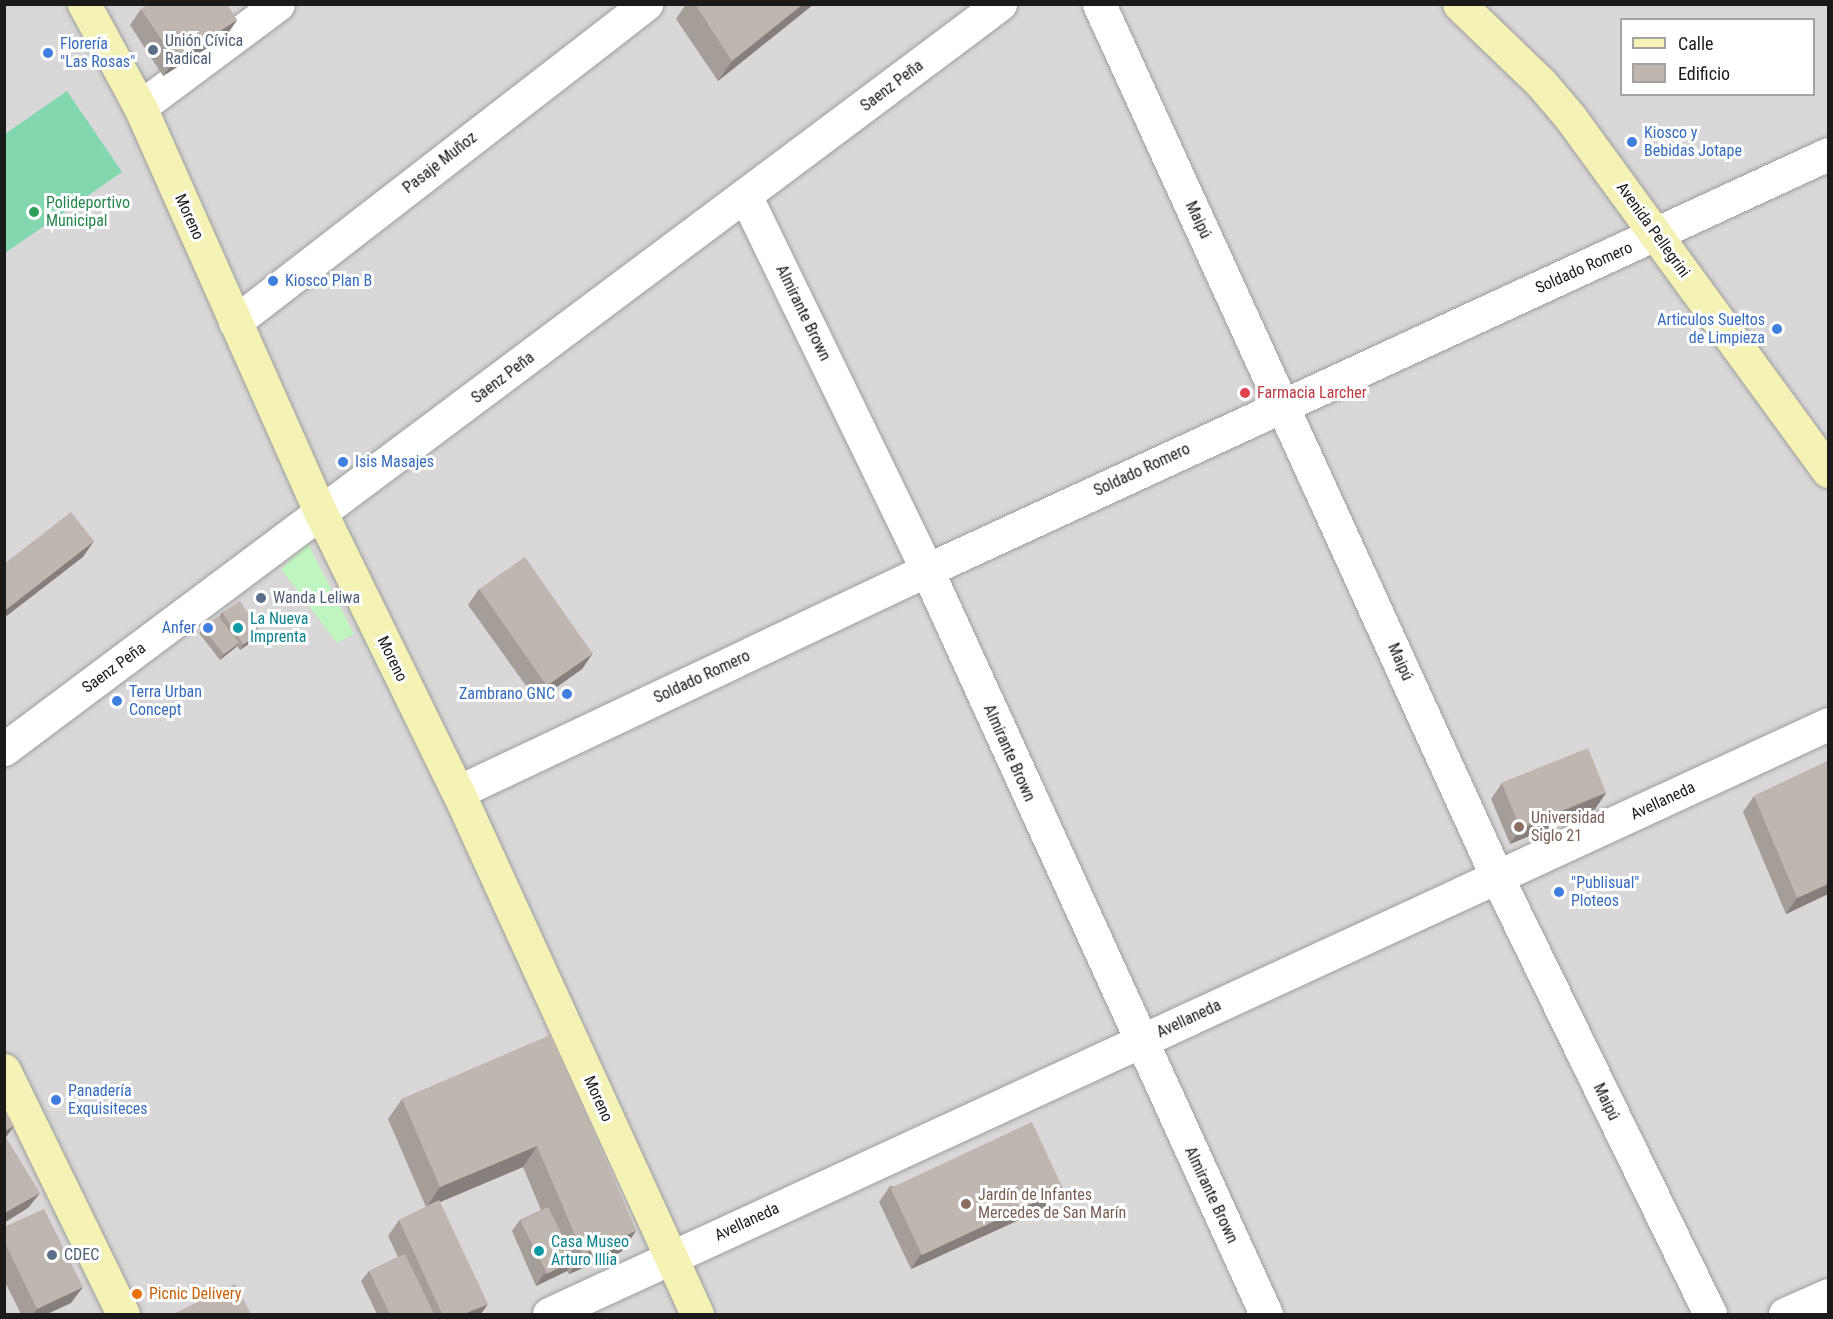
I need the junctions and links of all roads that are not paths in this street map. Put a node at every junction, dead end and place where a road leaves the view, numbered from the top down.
1 (84, 4) edge
2 (278, 4) edge
3 (646, 4) edge
4 (1000, 4) edge
5 (1099, 4) edge
6 (1460, 4) edge
7 (140, 107) junction
8 (1828, 154) edge
9 (745, 195) junction
10 (1657, 235) junction
11 (235, 322) junction
12 (1283, 405) junction
13 (1828, 471) edge
14 (322, 515) junction
15 (927, 570) junction
16 (1828, 724) edge
17 (4, 749) edge
18 (458, 792) junction
19 (1497, 877) junction
20 (1140, 1042) junction
21 (4, 1070) edge
22 (670, 1258) junction
23 (1828, 1295) edge
24 (123, 1314) edge
25 (549, 1314) edge
26 (697, 1314) edge
27 (1266, 1314) edge
28 (1710, 1314) edge
29 (1785, 1314) edge

1 - 7 street, Moreno
2 - 7 street
3 - 11 street, Pasaje Muñoz
4 - 9 street, Saenz Peña
5 - 12 street, Maipú
6 - 10 street, Avenida Pellegrini
7 - 11 street, Moreno
8 - 10 street, Soldado Romero
9 - 14 street, Saenz Peña
9 - 15 street, Almirante Brown
10 - 12 street, Soldado Romero
10 - 13 street, Avenida Pellegrini
11 - 14 street, Moreno
12 - 15 street, Soldado Romero
12 - 19 street, Maipú
14 - 17 street, Saenz Peña
14 - 18 street, Moreno
15 - 18 street, Soldado Romero
15 - 20 street, Almirante Brown
16 - 19 street, Avellaneda
18 - 22 street, Moreno
19 - 20 street, Avellaneda
19 - 28 street, Maipú
20 - 22 street, Avellaneda
20 - 27 street, Almirante Brown
21 - 24 street
22 - 25 street, Avellaneda
22 - 26 street, Moreno
23 - 29 street

